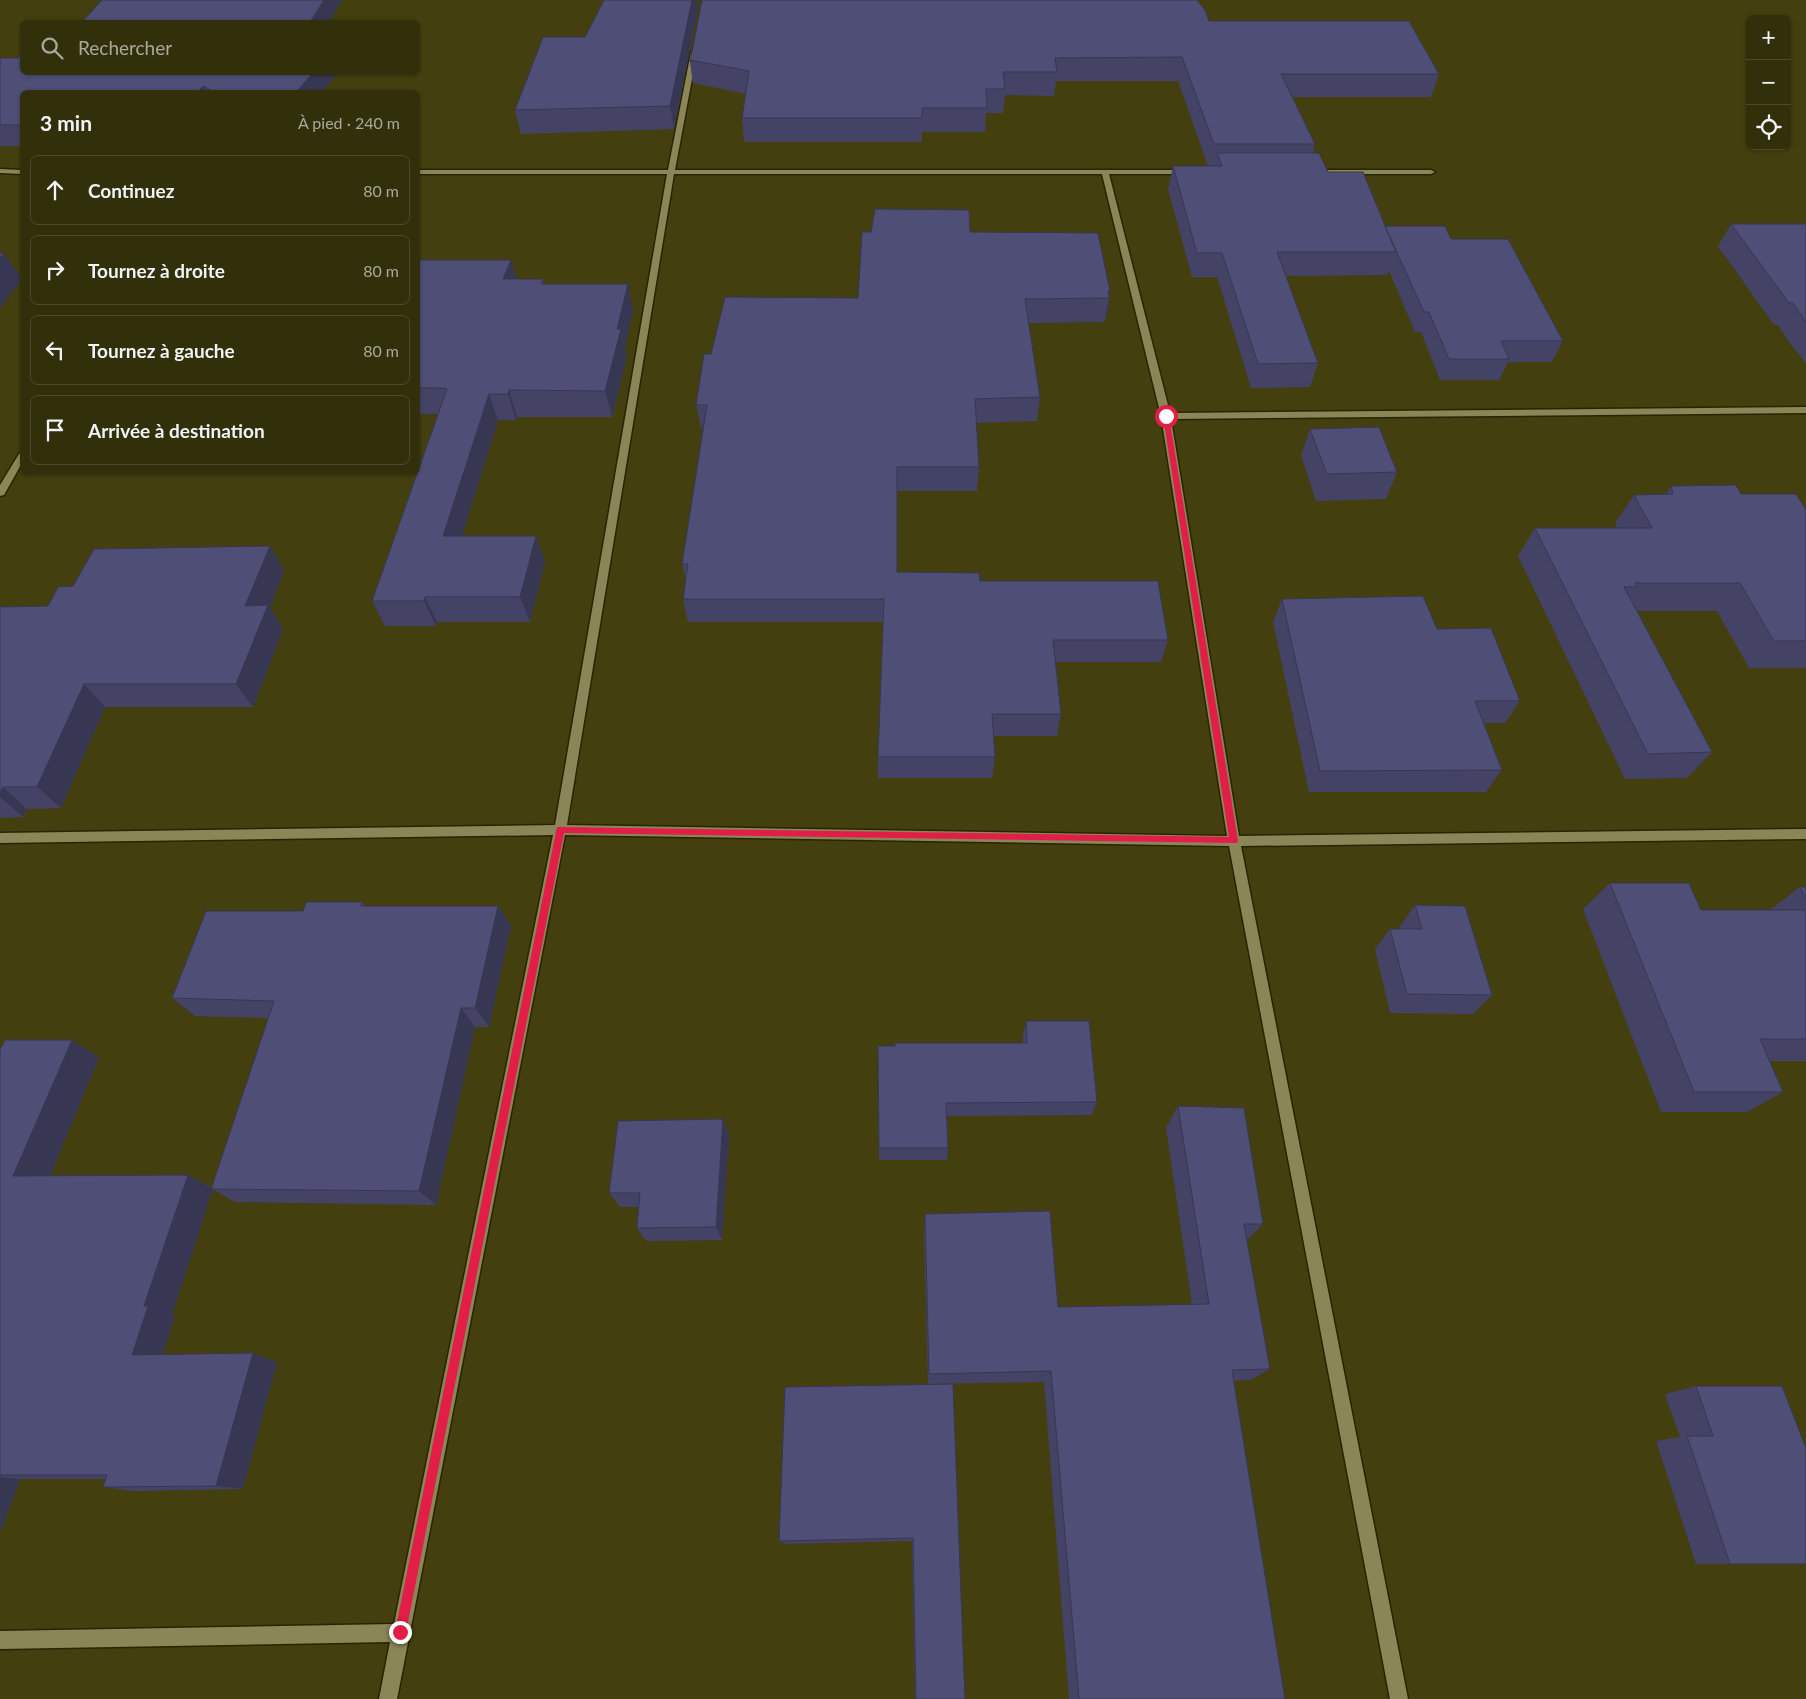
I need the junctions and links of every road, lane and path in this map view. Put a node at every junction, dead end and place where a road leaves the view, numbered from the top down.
1 (696, 38) edge
2 (0, 172) edge
3 (20, 172) edge
4 (420, 172) edge
5 (671, 172) junction
6 (1105, 172) junction
7 (1194, 172) edge
8 (1303, 172) edge
9 (1431, 172) dead end
10 (1806, 410) edge
11 (1166, 416) junction
12 (20, 459) edge
13 (0, 493) edge
14 (560, 830) junction
15 (1806, 834) edge
16 (0, 838) edge
17 (1234, 841) junction
18 (400, 1632) junction
19 (0, 1640) edge
20 (388, 1699) edge
21 (1399, 1699) edge

1 - 5 street
2 - 3 street
4 - 5 street
5 - 6 street
5 - 14 street
6 - 7 street
6 - 11 street
8 - 9 street
10 - 11 street
11 - 17 street
12 - 13 street
14 - 16 street
14 - 17 street
14 - 18 street
15 - 17 street
17 - 21 street
18 - 19 street
18 - 20 street

